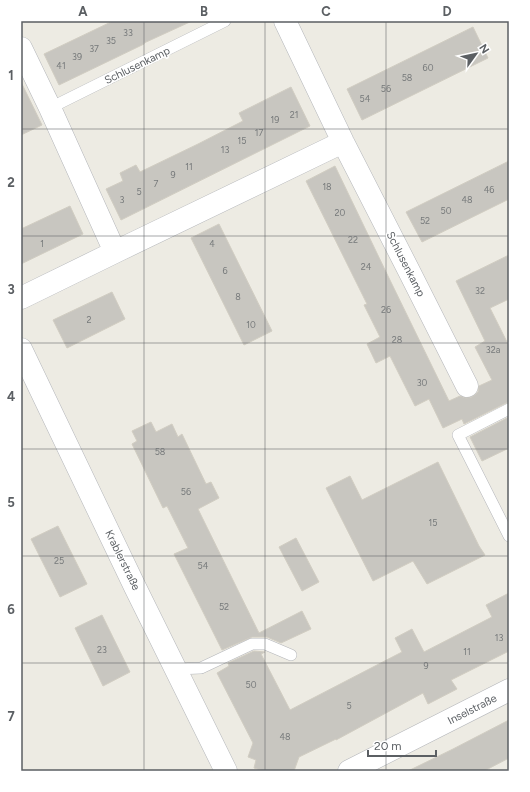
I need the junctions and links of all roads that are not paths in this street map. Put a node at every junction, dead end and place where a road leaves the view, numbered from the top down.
1 (225, 21) edge
2 (285, 21) edge
3 (21, 48) edge
4 (50, 108) junction
5 (342, 142) junction
6 (115, 252) junction
7 (21, 298) edge
8 (21, 349) edge
9 (467, 386) dead end
10 (509, 409) edge
11 (509, 536) edge
12 (291, 655) dead end
13 (176, 669) junction
14 (509, 690) edge
15 (226, 771) edge
16 (349, 771) edge

1 - 4 lane, Schlusenkamp
2 - 5 street, Schlusenkamp
3 - 4 street
4 - 6 street
5 - 6 street
5 - 9 street, Schlusenkamp
6 - 7 street
8 - 13 street, Krablerstraße
10 - 11 lane
12 - 13 lane
13 - 15 street, Krablerstraße
14 - 16 street, Inselstraße

